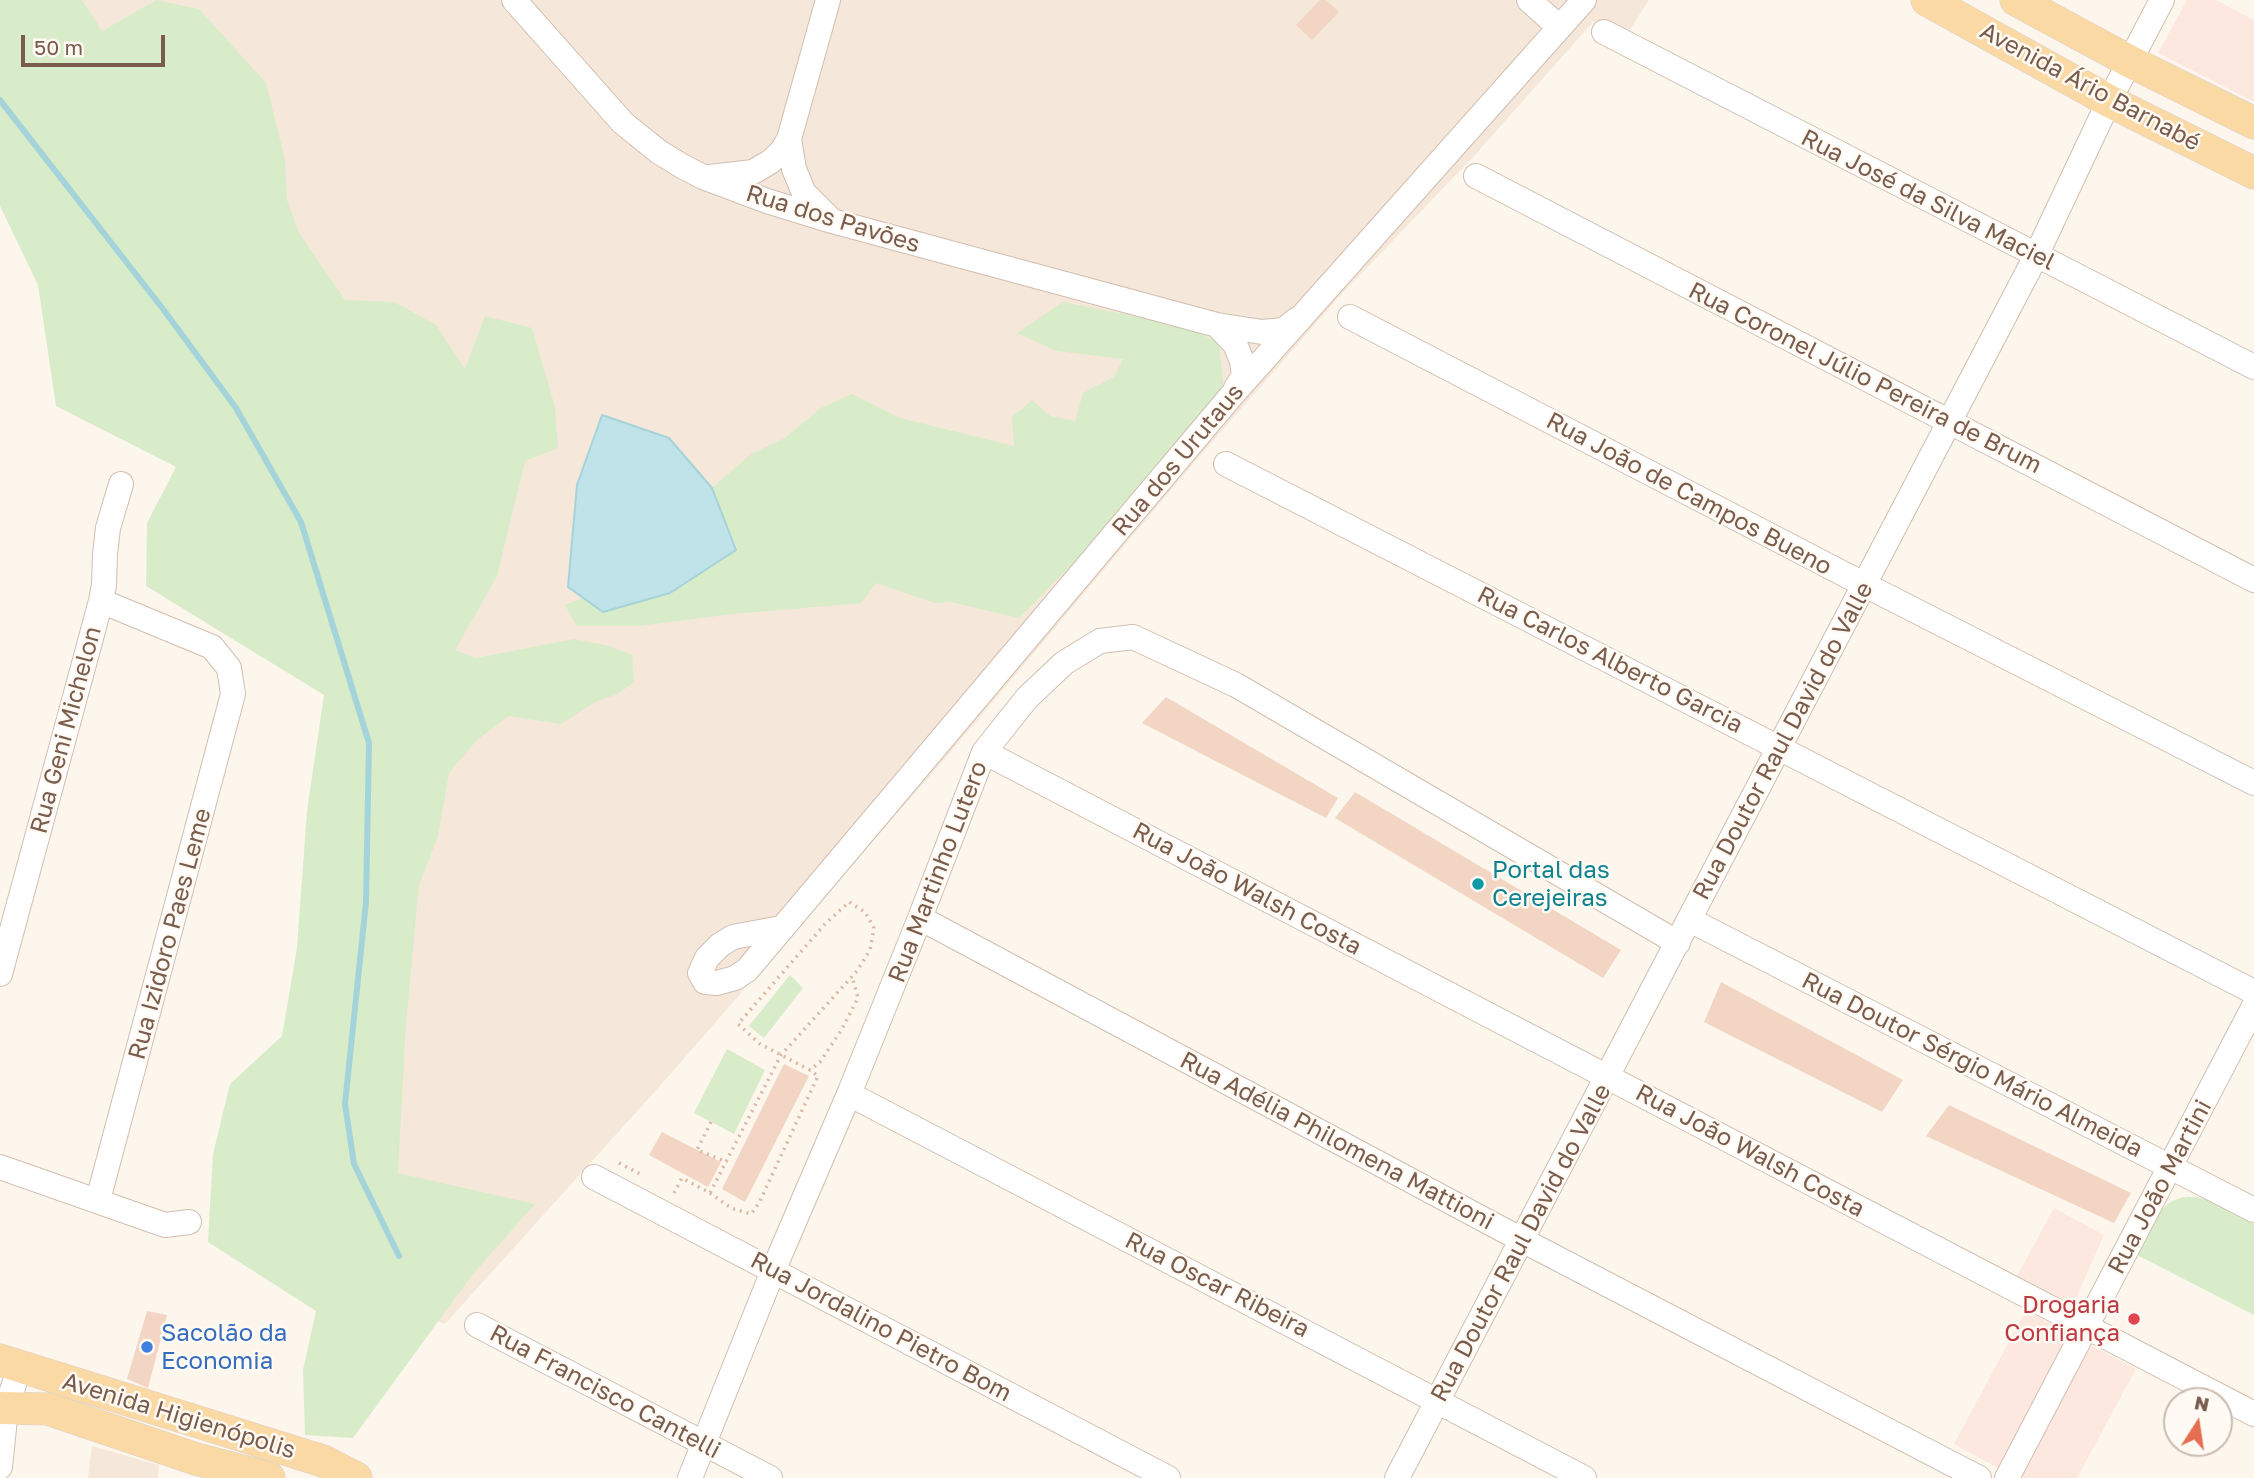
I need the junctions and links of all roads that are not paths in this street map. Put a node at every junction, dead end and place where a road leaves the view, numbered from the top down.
1 (514, 0) edge
2 (828, 0) edge
3 (1529, 0) edge
4 (1584, 0) edge
5 (1927, 0) edge
6 (2016, 0) edge
7 (2162, 0) edge
8 (1559, 27) junction
9 (1604, 32) dead end
10 (2129, 61) junction
11 (2109, 101) junction
12 (2254, 123) edge
13 (789, 139) junction
14 (2254, 173) edge
15 (703, 177) junction
16 (1476, 177) dead end
17 (832, 221) junction
18 (2036, 256) junction
19 (1307, 312) junction
20 (1350, 317) dead end
21 (1217, 325) junction
22 (2254, 367) edge
23 (1232, 395) junction
24 (1950, 421) junction
25 (1226, 464) dead end
26 (121, 484) dead end
27 (2254, 580) edge
28 (1864, 585) junction
29 (101, 601) junction
30 (1780, 748) junction
31 (984, 752) junction
32 (2254, 782) edge
33 (920, 918) junction
34 (1690, 920) junction
35 (781, 928) dead end
36 (1678, 943) junction
37 (0, 974) edge
38 (2254, 992) edge
39 (2254, 1006) edge
40 (1608, 1077) junction
41 (849, 1094) junction
42 (2171, 1166) junction
43 (0, 1167) edge
44 (594, 1177) dead end
45 (98, 1200) junction
46 (2254, 1210) edge
47 (189, 1222) dead end
48 (1522, 1240) junction
49 (773, 1271) junction
50 (477, 1325) dead end
51 (2087, 1327) junction
52 (10, 1363) edge
53 (1439, 1400) junction
54 (3, 1409) edge
55 (2254, 1414) edge
56 (214, 1427) junction
57 (704, 1444) junction
58 (0, 1466) edge
59 (195, 1468) edge
60 (269, 1478) edge
61 (356, 1478) edge
62 (690, 1478) edge
63 (770, 1478) edge
64 (1168, 1478) edge
65 (1397, 1478) edge
66 (1584, 1478) edge
67 (1979, 1478) edge
68 (2007, 1478) edge

1 - 15 street, Rua dos Pavões
2 - 13 street
3 - 8 street
4 - 8 street, Rua dos Urutaus
5 - 11 main road, Avenida Ário Barnabé
6 - 10 main road, Avenida Ário Barnabé
7 - 10 street, Rua Doutor Raul David do Valle
8 - 19 street, Rua dos Urutaus
9 - 18 street, Rua José da Silva Maciel
10 - 11 street, Rua Doutor Raul David do Valle
10 - 12 main road, Avenida Ário Barnabé
11 - 14 main road, Avenida Ário Barnabé
11 - 18 street, Rua Doutor Raul David do Valle
13 - 15 street
13 - 17 street
15 - 17 street, Rua dos Pavões
16 - 24 street, Rua Coronel Júlio Pereira de Brum
17 - 21 street, Rua dos Pavões
18 - 22 street, Rua José da Silva Maciel
18 - 24 street, Rua Doutor Raul David do Valle
19 - 21 street, Rua dos Pavões
19 - 23 street, Rua dos Urutaus
20 - 28 street, Rua João de Campos Bueno
21 - 23 street
23 - 35 street, Rua dos Urutaus
24 - 27 street, Rua Coronel Júlio Pereira de Brum
24 - 28 street, Rua Doutor Raul David do Valle
25 - 30 street, Rua Carlos Alberto Garcia
26 - 29 street, Rua Geni Michelon
28 - 30 street, Rua Doutor Raul David do Valle
28 - 32 street, Rua João de Campos Bueno
29 - 37 street, Rua Geni Michelon
29 - 45 street, Rua Izidoro Paes Leme
30 - 34 street, Rua Doutor Raul David do Valle
30 - 38 street, Rua Carlos Alberto Garcia
31 - 33 street, Rua Martinho Lutero
31 - 36 street, Rua Martinho Lutero
31 - 40 street, Rua João Walsh Costa
33 - 41 street, Rua Martinho Lutero
33 - 48 street, Rua Adélia Philomena Mattioni
34 - 36 street, Rua Doutor Raul David do Valle
34 - 42 street, Rua Doutor Sérgio Mário Almeida
36 - 40 street, Rua Doutor Raul David do Valle
39 - 42 street, Rua João Martini
40 - 48 street, Rua Doutor Raul David do Valle
40 - 51 street, Rua João Walsh Costa
41 - 49 street, Rua Martinho Lutero
41 - 53 street, Rua Oscar Ribeira
42 - 46 street, Rua Doutor Sérgio Mário Almeida
42 - 51 street, Rua João Martini
43 - 45 street
44 - 49 street, Rua Jordalino Pietro Bom
45 - 47 street
48 - 53 street, Rua Doutor Raul David do Valle
48 - 67 street, Rua Adélia Philomena Mattioni
49 - 57 street, Rua Martinho Lutero
49 - 64 street, Rua Jordalino Pietro Bom
50 - 57 street, Rua Francisco Cantelli
51 - 55 street, Rua João Walsh Costa
51 - 68 street, Rua João Martini
52 - 54 street
52 - 56 main road, Avenida Higienópolis
53 - 65 street, Rua Doutor Raul David do Valle
53 - 66 street, Rua Oscar Ribeira
54 - 58 street
54 - 59 main road, Avenida Higienópolis
56 - 59 street
56 - 61 main road, Avenida Higienópolis
57 - 62 street, Rua Martinho Lutero
57 - 63 street, Rua Francisco Cantelli
59 - 60 main road, Avenida Higienópolis

